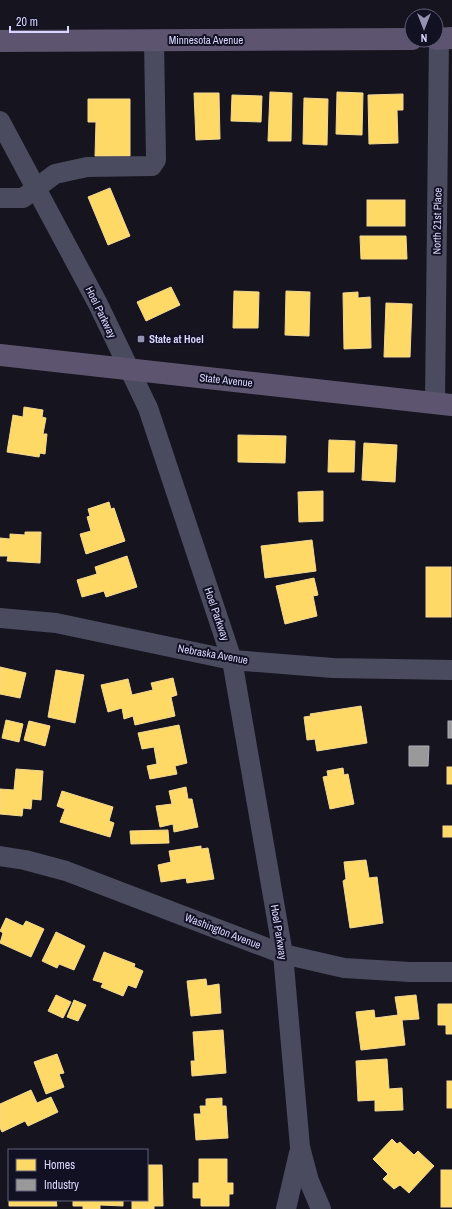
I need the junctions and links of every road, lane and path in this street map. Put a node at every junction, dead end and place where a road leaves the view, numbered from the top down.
1 (404, 39) edge
2 (154, 40) junction
3 (0, 41) edge
4 (442, 48) edge
5 (0, 121) edge
6 (36, 188) junction
7 (0, 198) edge
8 (0, 355) edge
9 (129, 369) junction
10 (443, 404) edge
11 (0, 618) edge
12 (232, 660) junction
13 (452, 670) edge
14 (0, 856) edge
15 (283, 954) junction
16 (452, 972) edge
17 (300, 1147) junction
18 (286, 1209) edge
19 (321, 1209) edge

1 - 2 main road, Minnesota Avenue
2 - 3 main road, Minnesota Avenue
2 - 6 street
4 - 10 street, North 21st Place
5 - 6 street, Hoel Parkway
6 - 7 street
6 - 9 street, Hoel Parkway
8 - 9 main road, State Avenue
9 - 10 main road, State Avenue
9 - 12 street, Hoel Parkway
11 - 12 street, Nebraska Avenue
12 - 13 street, Nebraska Avenue
12 - 15 street, Hoel Parkway
14 - 15 street, Washington Avenue
15 - 16 street, Washington Avenue
15 - 17 street, Hoel Parkway
17 - 18 street, Hoel Parkway
17 - 19 street, Hoel Parkway

